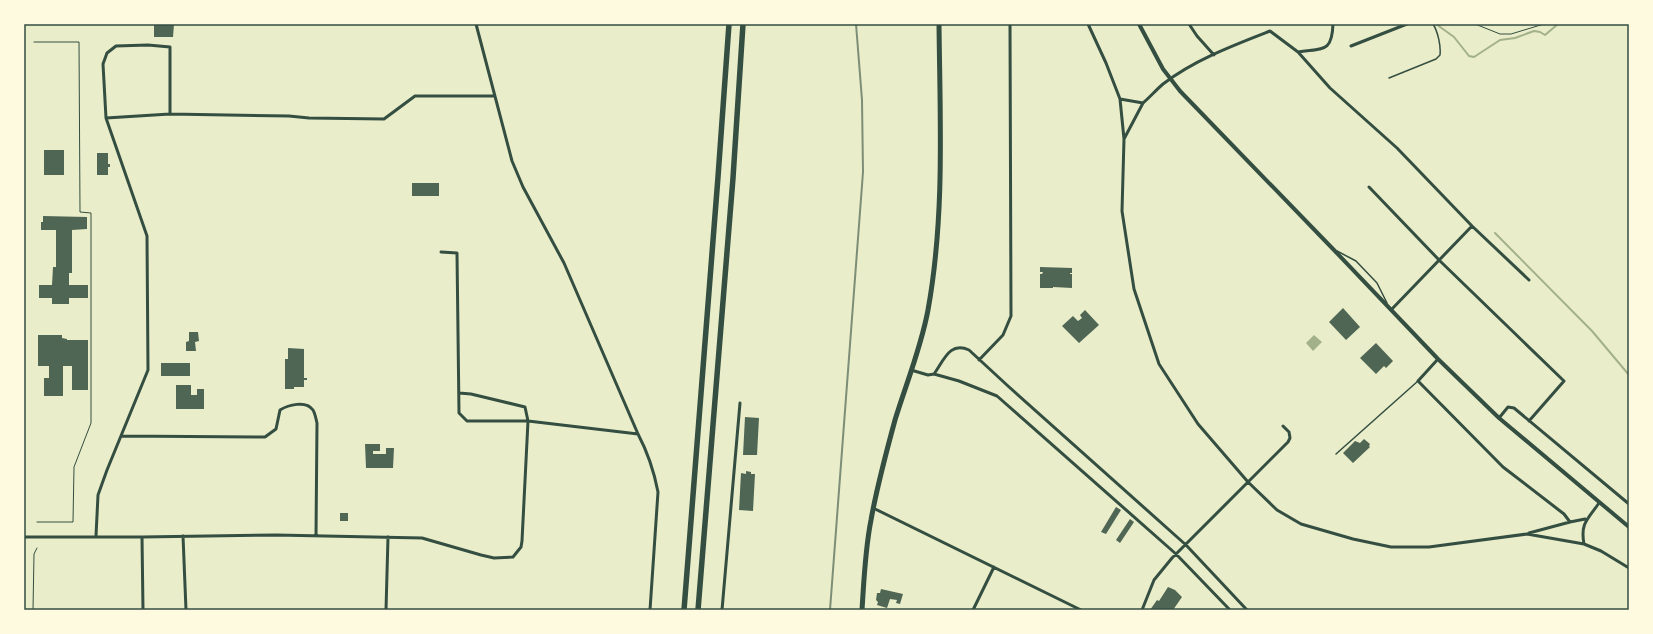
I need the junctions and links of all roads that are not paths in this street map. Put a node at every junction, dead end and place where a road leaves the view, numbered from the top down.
1 (476, 24) edge
2 (729, 24) edge
3 (743, 24) edge
4 (939, 24) edge
5 (1010, 24) edge
6 (1088, 24) edge
7 (1139, 24) edge
8 (1189, 24) edge
9 (1332, 24) edge
10 (1407, 24) edge
11 (1433, 24) edge
12 (1351, 46) dead end
13 (1298, 52) junction
14 (1214, 55) junction
15 (1389, 78) dead end
16 (1171, 79) junction
17 (495, 96) junction
18 (1120, 99) junction
19 (1143, 103) junction
20 (170, 114) junction
21 (106, 118) junction
22 (1124, 139) junction
23 (1369, 187) dead end
24 (1472, 226) junction
25 (1333, 249) junction
26 (441, 252) dead end
27 (1440, 261) junction
28 (1529, 280) dead end
29 (1391, 310) junction
30 (1438, 359) junction
31 (980, 360) junction
32 (911, 370) junction
33 (934, 374) junction
34 (1418, 381) junction
35 (458, 393) junction
36 (740, 403) dead end
37 (1499, 418) junction
38 (528, 421) junction
39 (1529, 421) junction
40 (1283, 426) dead end
41 (638, 434) junction
42 (121, 436) junction
43 (1336, 454) dead end
44 (1248, 482) junction
45 (1599, 503) junction
46 (1629, 504) edge
47 (873, 508) junction
48 (1585, 519) junction
49 (1570, 522) junction
50 (1629, 527) edge
51 (1528, 534) junction
52 (96, 536) junction
53 (183, 536) junction
54 (316, 536) junction
55 (24, 537) edge
56 (142, 537) junction
57 (388, 537) junction
58 (1584, 544) junction
59 (1186, 545) junction
60 (1176, 554) junction
61 (994, 567) junction
62 (1629, 568) edge
63 (143, 610) edge
64 (186, 610) edge
65 (386, 610) edge
66 (650, 610) edge
67 (684, 610) edge
68 (698, 610) edge
69 (722, 610) edge
70 (862, 610) edge
71 (973, 610) edge
72 (1081, 610) edge
73 (1142, 610) edge
74 (1230, 610) edge
75 (1247, 610) edge

1 - 17 street
2 - 67 highway
3 - 68 highway
4 - 32 main road
5 - 31 street
6 - 18 street
7 - 16 street
8 - 14 street
9 - 13 street
10 - 12 street
11 - 15 lane
13 - 14 street
13 - 24 street
14 - 16 street
16 - 19 street
16 - 25 street
17 - 20 street
17 - 41 street
18 - 19 street
18 - 22 street
19 - 22 street
20 - 21 street
20 - 21 street
21 - 42 street
22 - 44 street
23 - 27 street
24 - 27 street
24 - 28 street
25 - 29 street
25 - 29 lane
26 - 35 street
27 - 29 street
27 - 39 street
29 - 30 street
30 - 34 street
30 - 37 street
31 - 33 street
31 - 59 street
32 - 33 street
32 - 47 main road
33 - 60 street
34 - 43 lane
34 - 49 street
35 - 38 street
35 - 38 street
36 - 69 street
37 - 39 street
37 - 45 street
38 - 41 street
38 - 57 street
39 - 46 street
40 - 44 street
41 - 66 street
42 - 52 street
42 - 54 street
44 - 51 street
44 - 59 street
45 - 48 street
45 - 50 street
47 - 61 street
47 - 70 main road
48 - 49 street
48 - 58 street
49 - 51 street
51 - 58 street
52 - 55 street
52 - 56 street
53 - 54 street
53 - 56 street
53 - 64 street
54 - 57 street
56 - 63 street
57 - 65 street
58 - 62 street
59 - 60 street
59 - 75 street
60 - 73 street
60 - 74 street
61 - 71 street
61 - 72 street

